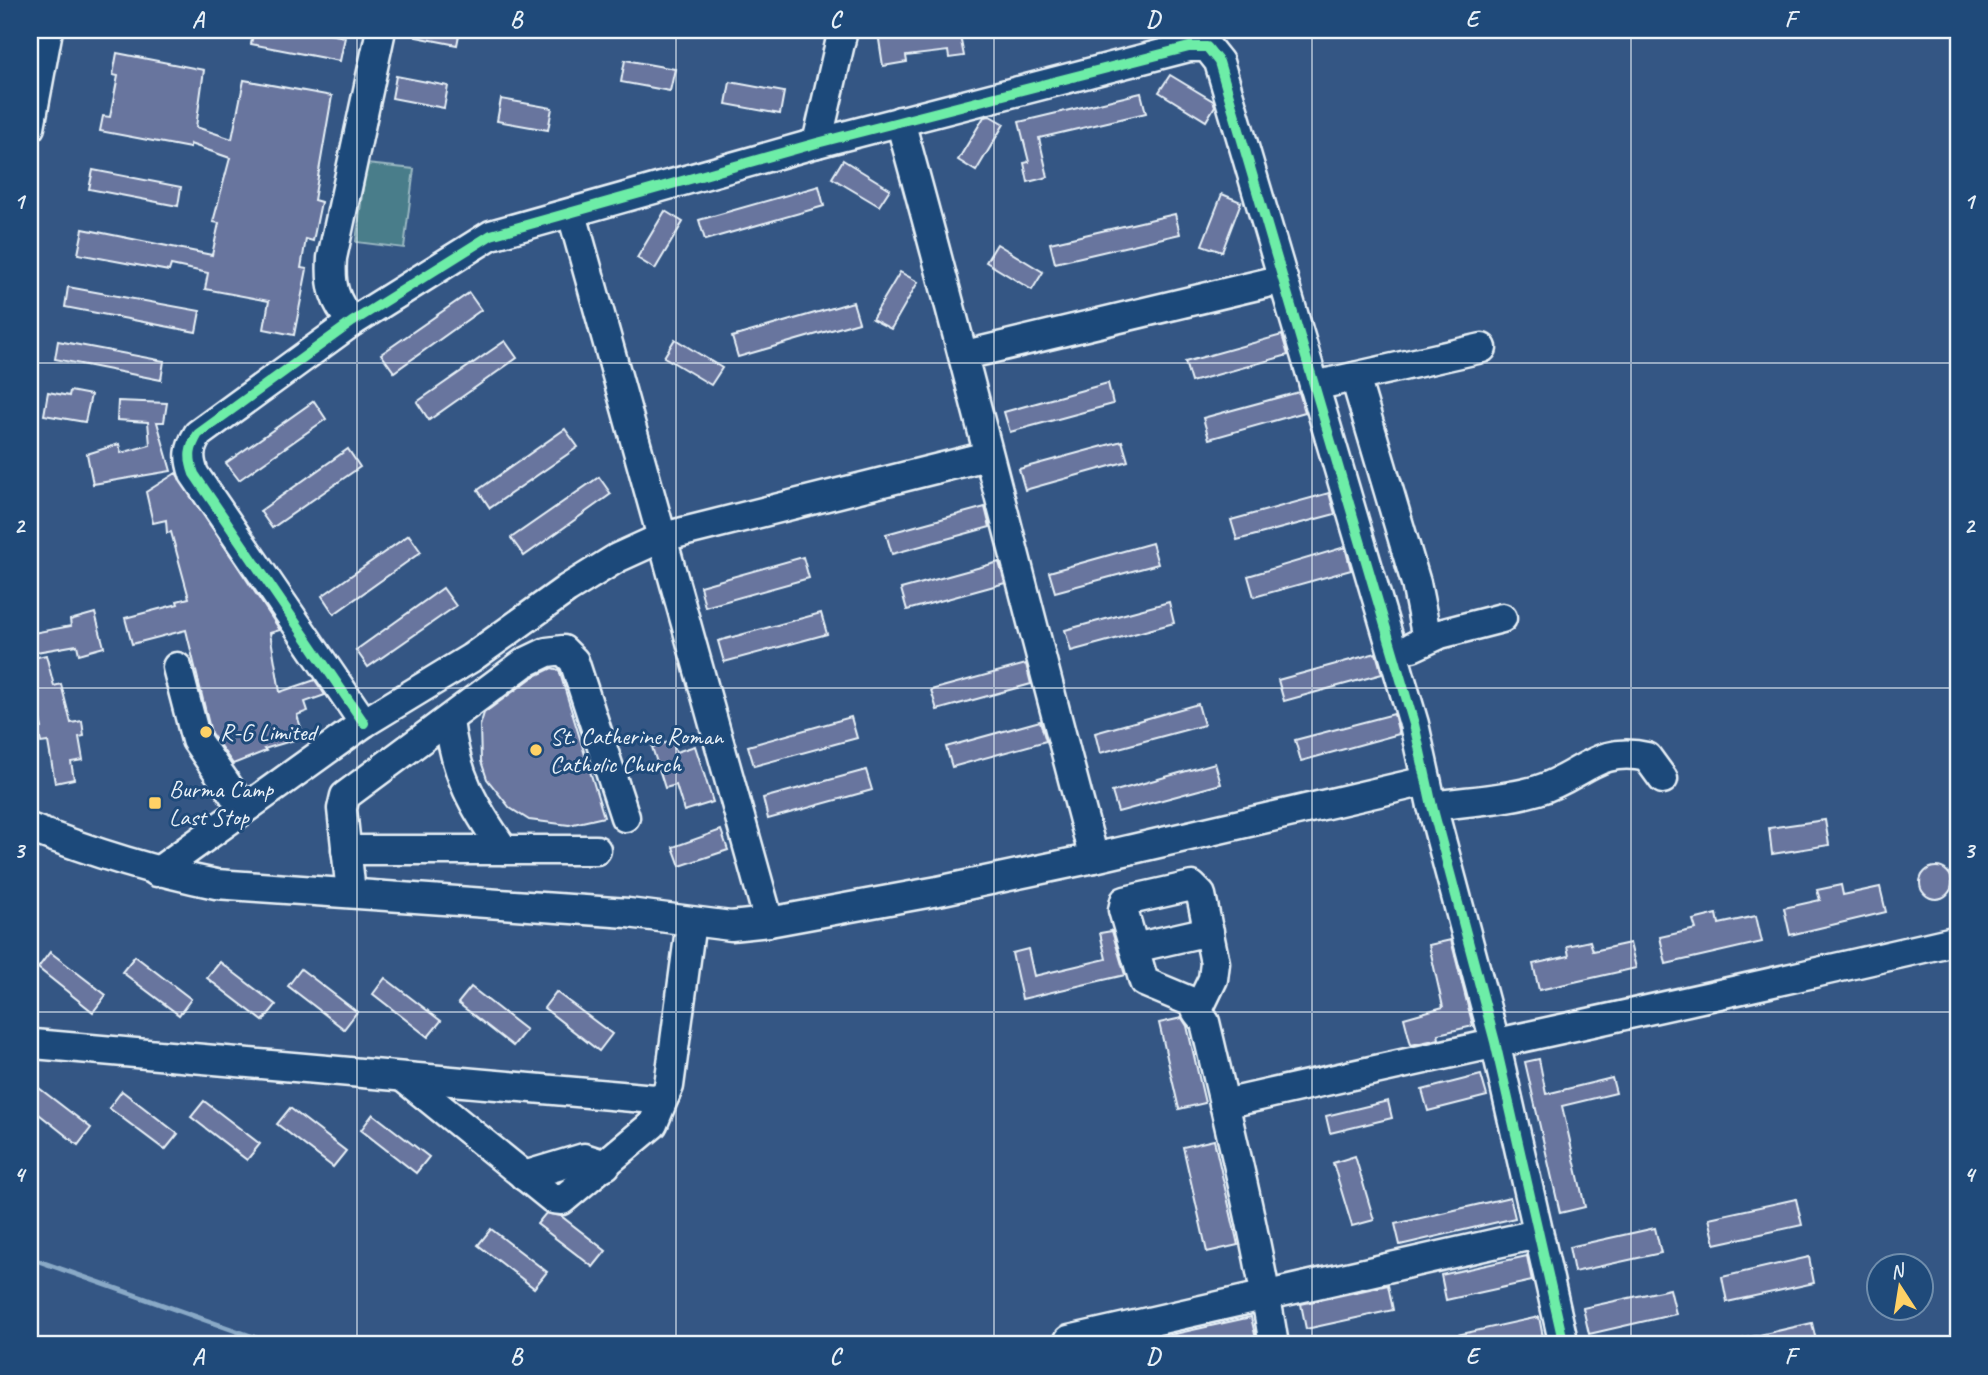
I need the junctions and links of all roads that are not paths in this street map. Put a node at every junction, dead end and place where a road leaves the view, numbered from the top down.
1 (48, 30) edge
2 (381, 30) edge
3 (843, 30) edge
4 (900, 121) junction
5 (30, 127) edge
6 (817, 143) junction
7 (572, 214) junction
8 (1283, 279) junction
9 (352, 323) junction
10 (1482, 348) dead end
11 (965, 355) junction
12 (1355, 377) junction
13 (1314, 386) junction
14 (987, 456) junction
15 (663, 537) junction
16 (1502, 618) dead end
17 (1427, 639) junction
18 (1394, 656) junction
19 (177, 667) dead end
20 (449, 721) junction
21 (364, 723) junction
22 (1663, 779) dead end
23 (1429, 794) junction
24 (243, 808) junction
25 (625, 817) dead end
26 (30, 828) edge
27 (346, 850) junction
28 (504, 850) junction
29 (596, 850) dead end
30 (1094, 858) junction
31 (157, 872) junction
32 (351, 893) junction
33 (691, 922) junction
34 (769, 922) junction
35 (1209, 931) junction
36 (1958, 940) edge
37 (1134, 948) junction
38 (1199, 1005) junction
39 (1495, 1042) junction
40 (34, 1044) dead end
41 (405, 1079) junction
42 (475, 1085) junction
43 (665, 1095) junction
44 (1224, 1104) junction
45 (458, 1122) junction
46 (1537, 1234) junction
47 (1266, 1296) junction
48 (1069, 1340) dead end
49 (1274, 1345) edge
50 (1564, 1345) edge

1 - 5 street
2 - 9 street
3 - 6 street
4 - 6 street
4 - 8 street
4 - 11 street
6 - 7 street
7 - 9 street
7 - 15 street
8 - 11 street
8 - 13 street
9 - 21 street
10 - 12 street
11 - 14 street
12 - 13 street
12 - 17 street
13 - 18 street
14 - 15 street
14 - 30 street
15 - 21 street
15 - 34 street
16 - 17 street
17 - 18 street
18 - 23 street
19 - 24 street
20 - 25 street
20 - 27 street
20 - 28 street
21 - 24 street
22 - 23 street
23 - 30 street
23 - 39 street
24 - 31 street
26 - 31 street
27 - 28 street
27 - 32 street
28 - 29 street
30 - 34 street
31 - 32 street
32 - 33 street
33 - 34 street
33 - 43 street
35 - 37 street
35 - 37 street
35 - 38 street
36 - 39 street
37 - 38 street
38 - 44 street
39 - 44 street
39 - 46 street
40 - 41 street
41 - 42 street
41 - 45 street
42 - 43 street
42 - 45 street
43 - 45 street
44 - 47 street
46 - 47 street
46 - 50 street
47 - 48 street
47 - 49 street

